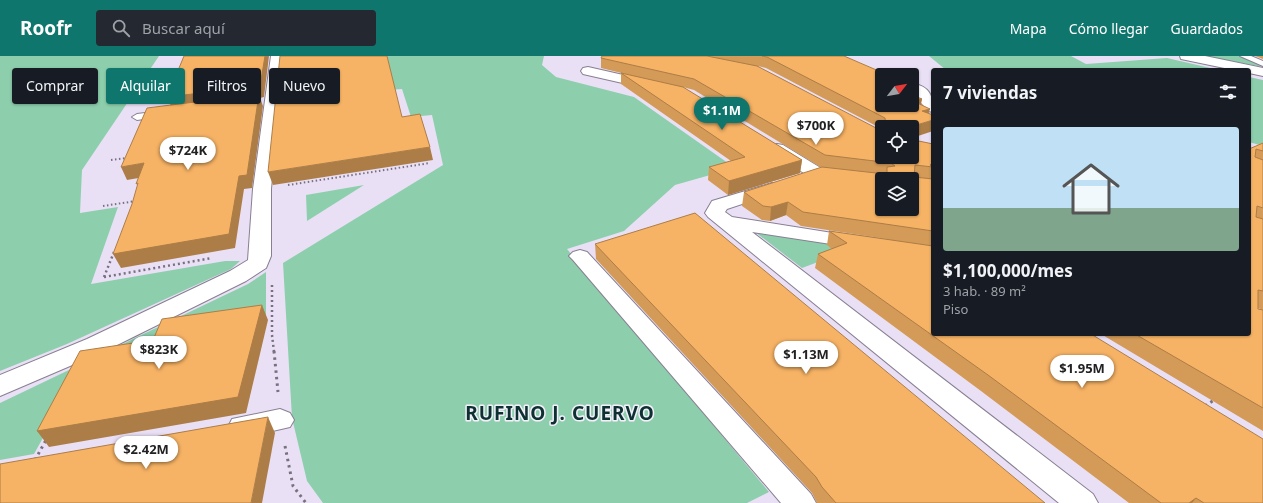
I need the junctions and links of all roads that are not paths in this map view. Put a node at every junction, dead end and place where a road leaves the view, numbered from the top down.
1 (277, 56) edge
2 (1186, 56) edge
3 (1244, 56) edge
4 (1263, 64) edge
5 (1244, 68) edge
6 (1251, 70) edge
7 (588, 71) dead end
8 (1263, 72) edge
9 (665, 88) edge
10 (919, 90) edge
11 (931, 105) edge
12 (174, 112) edge
13 (137, 117) dead end
14 (762, 139) edge
15 (726, 222) junction
16 (872, 244) edge
17 (580, 256) dead end
18 (0, 386) edge
19 (280, 420) road end
20 (219, 431) edge
21 (800, 503) edge
22 (1082, 503) edge

1 - 18 street
2 - 5 street
3 - 4 lane
6 - 8 street
7 - 9 street
10 - 11 street
12 - 13 lane
14 - 15 street
15 - 16 street
15 - 22 street
17 - 21 street
19 - 20 street

